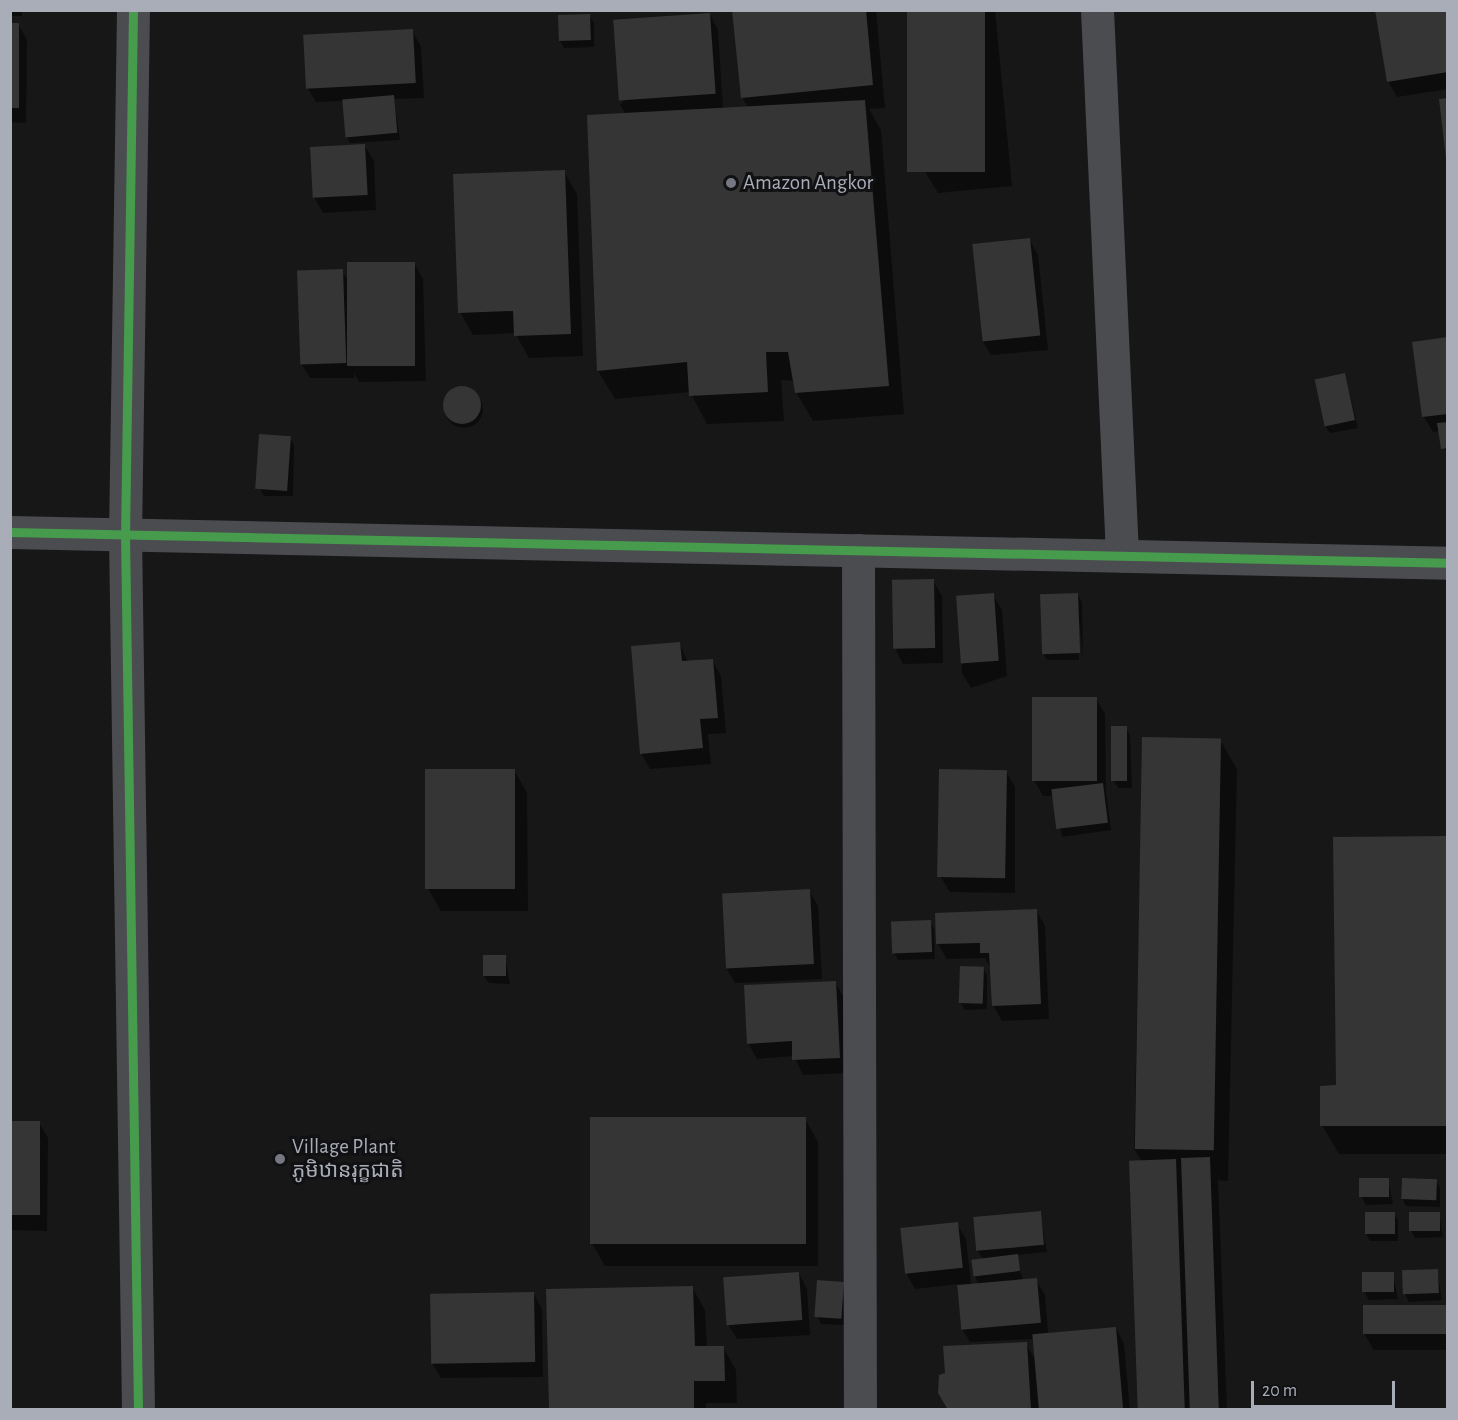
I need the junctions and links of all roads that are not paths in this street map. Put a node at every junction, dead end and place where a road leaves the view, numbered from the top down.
1 (133, 10) edge
2 (1097, 10) edge
3 (10, 532) edge
4 (125, 534) junction
5 (858, 550) junction
6 (1122, 555) junction
7 (1448, 563) edge
8 (138, 1410) edge
9 (860, 1410) edge

1 - 4 street
2 - 6 street
3 - 4 street
4 - 5 street
4 - 8 street
5 - 6 street
5 - 9 street
6 - 7 street

